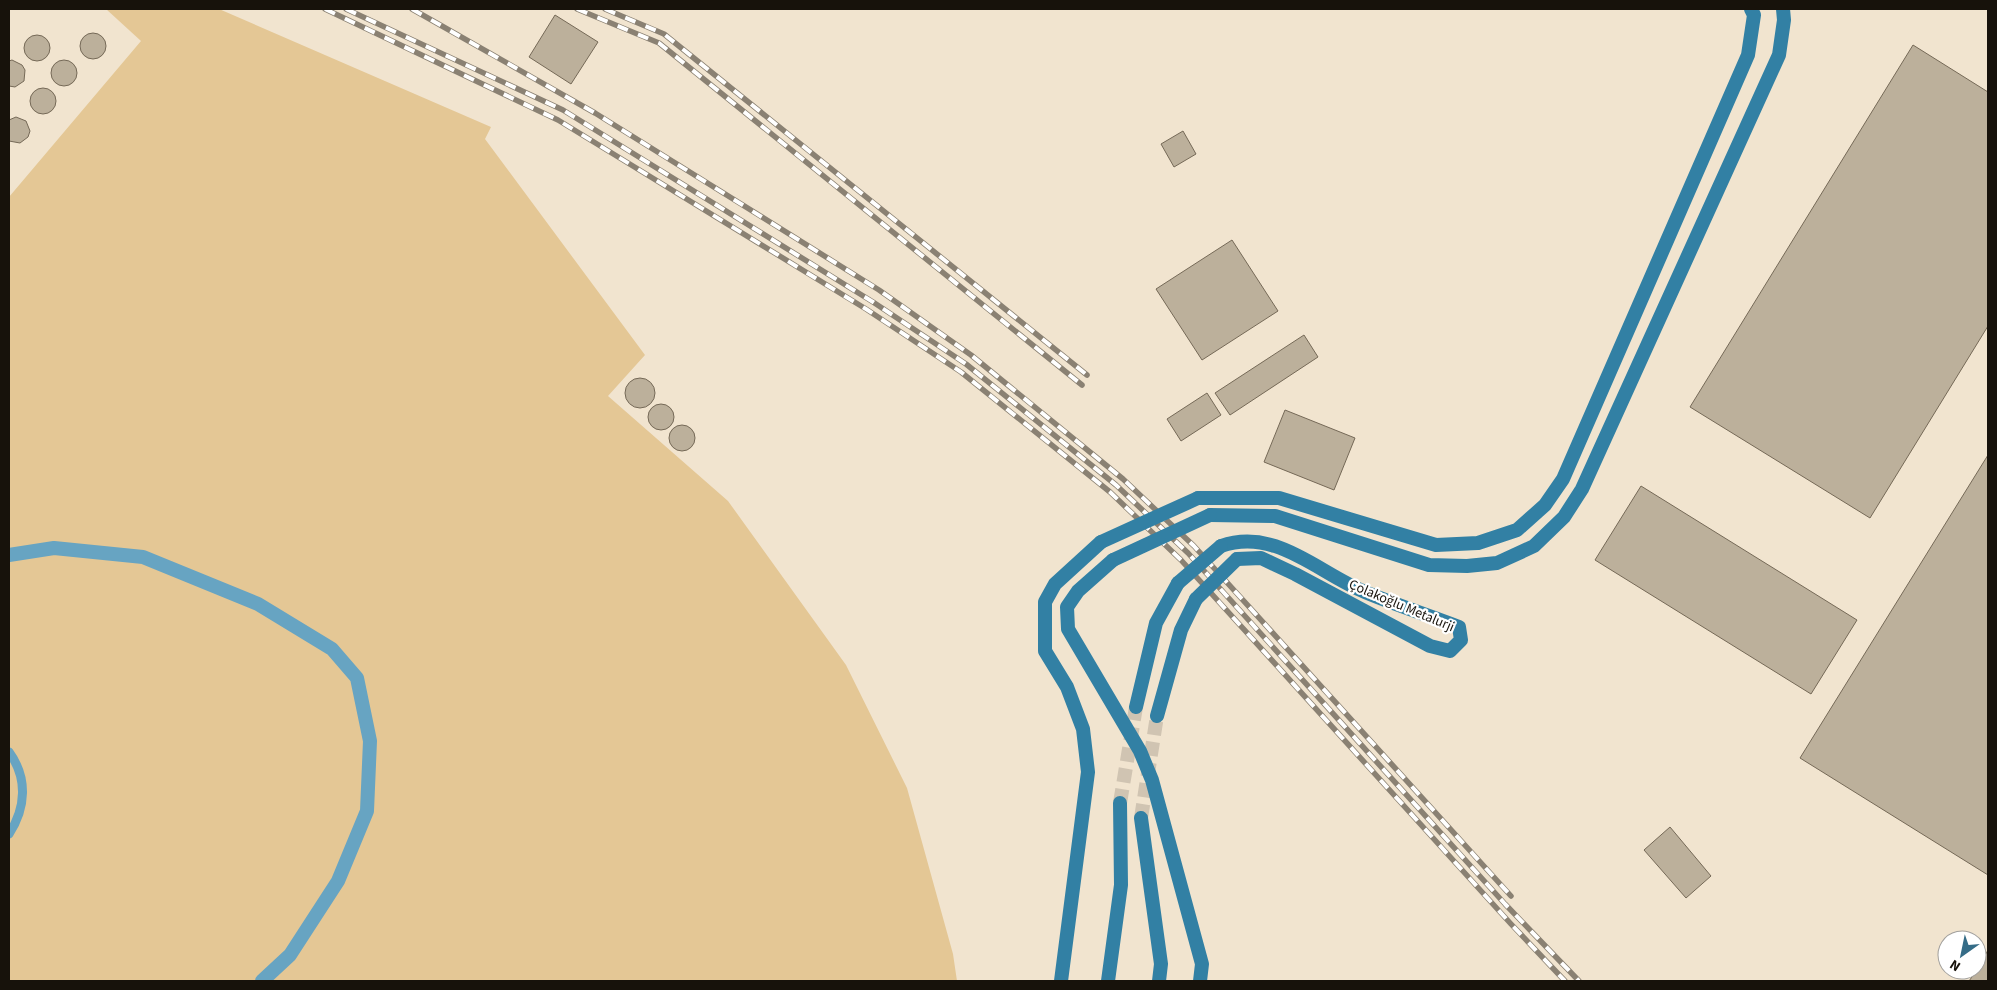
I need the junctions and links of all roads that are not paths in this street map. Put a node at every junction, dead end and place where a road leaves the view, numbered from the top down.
1 (1751, 9) edge
2 (1783, 9) edge
3 (9, 555) edge
4 (1136, 707) tunnel mouth
5 (1157, 716) tunnel mouth
6 (9, 752) edge
7 (1120, 803) tunnel mouth
8 (1141, 818) tunnel mouth
9 (12, 823) edge
10 (9, 834) edge
11 (262, 981) edge
12 (1061, 981) edge
13 (1108, 981) edge
14 (1159, 981) edge
15 (1200, 981) edge

1 - 12 main road, bridge
2 - 15 main road, bridge
3 - 11 street
4 - 5 main road, Çolakoğlu Metalurji, bridge
6 - 9 lane
7 - 13 main road
8 - 14 main road
9 - 10 lane

